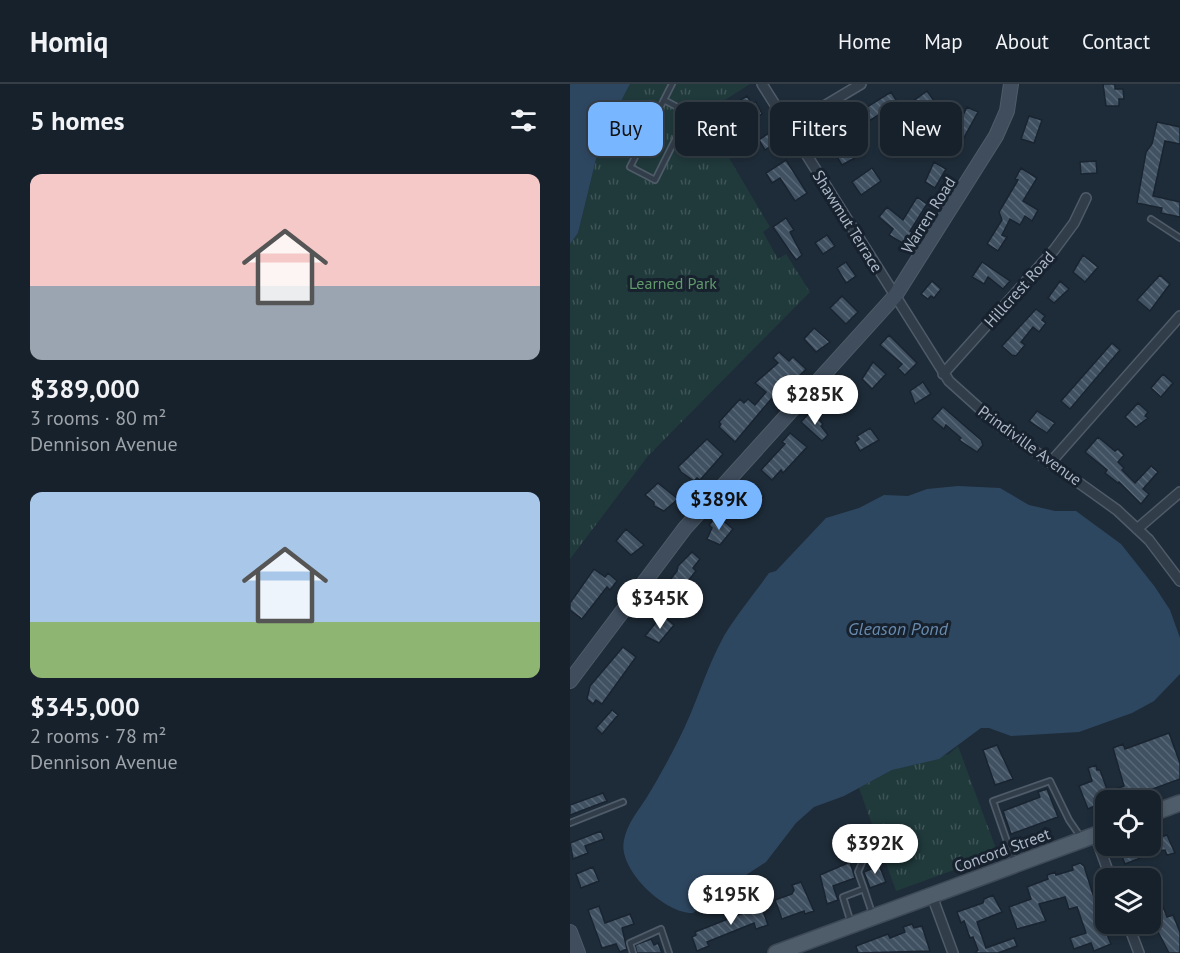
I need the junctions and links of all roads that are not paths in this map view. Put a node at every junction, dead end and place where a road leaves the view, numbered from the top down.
1 (672, 84) edge
2 (762, 84) edge
3 (861, 84) edge
4 (1011, 84) edge
5 (664, 100) junction
6 (773, 102) edge
7 (831, 102) edge
8 (807, 156) edge
9 (1086, 198) dead end
10 (1151, 219) dead end
11 (1180, 238) edge
12 (895, 296) junction
13 (1180, 316) edge
14 (943, 374) junction
15 (1051, 462) junction
16 (1180, 492) edge
17 (1137, 529) junction
18 (1180, 581) edge
19 (570, 681) edge
20 (623, 802) dead end
21 (1180, 803) edge
22 (1161, 810) edge
23 (570, 823) edge
24 (1094, 835) edge
25 (864, 858) dead end
26 (1015, 865) junction
27 (1107, 868) edge
28 (864, 889) junction
29 (932, 896) junction
30 (874, 917) junction
31 (852, 925) junction
32 (570, 932) edge
33 (1132, 934) edge
34 (578, 953) edge
35 (633, 953) edge
36 (669, 953) edge
37 (776, 953) edge
38 (953, 953) edge
39 (1139, 953) edge

1 - 5 lane
2 - 6 street, Shawmut Terrace
3 - 7 street
4 - 12 street, Warren Road
5 - 5 lane
8 - 12 street, Shawmut Terrace
9 - 14 street, Hillcrest Road
10 - 11 lane
12 - 14 street, Prindiville Avenue
12 - 19 street, Warren Road
13 - 15 street
14 - 15 street, Prindiville Avenue
15 - 17 street, Prindiville Avenue
16 - 17 street
17 - 18 street, Prindiville Avenue
20 - 23 lane
21 - 22 main road
24 - 26 main road, Concord Street
24 - 26 lane
24 - 27 street
25 - 28 lane
26 - 29 main road, Concord Street
28 - 30 lane
28 - 31 lane
29 - 30 main road, Concord Street
29 - 38 street
30 - 31 main road, Concord Street
31 - 37 main road, Concord Street
32 - 34 street
33 - 39 street
35 - 36 lane

